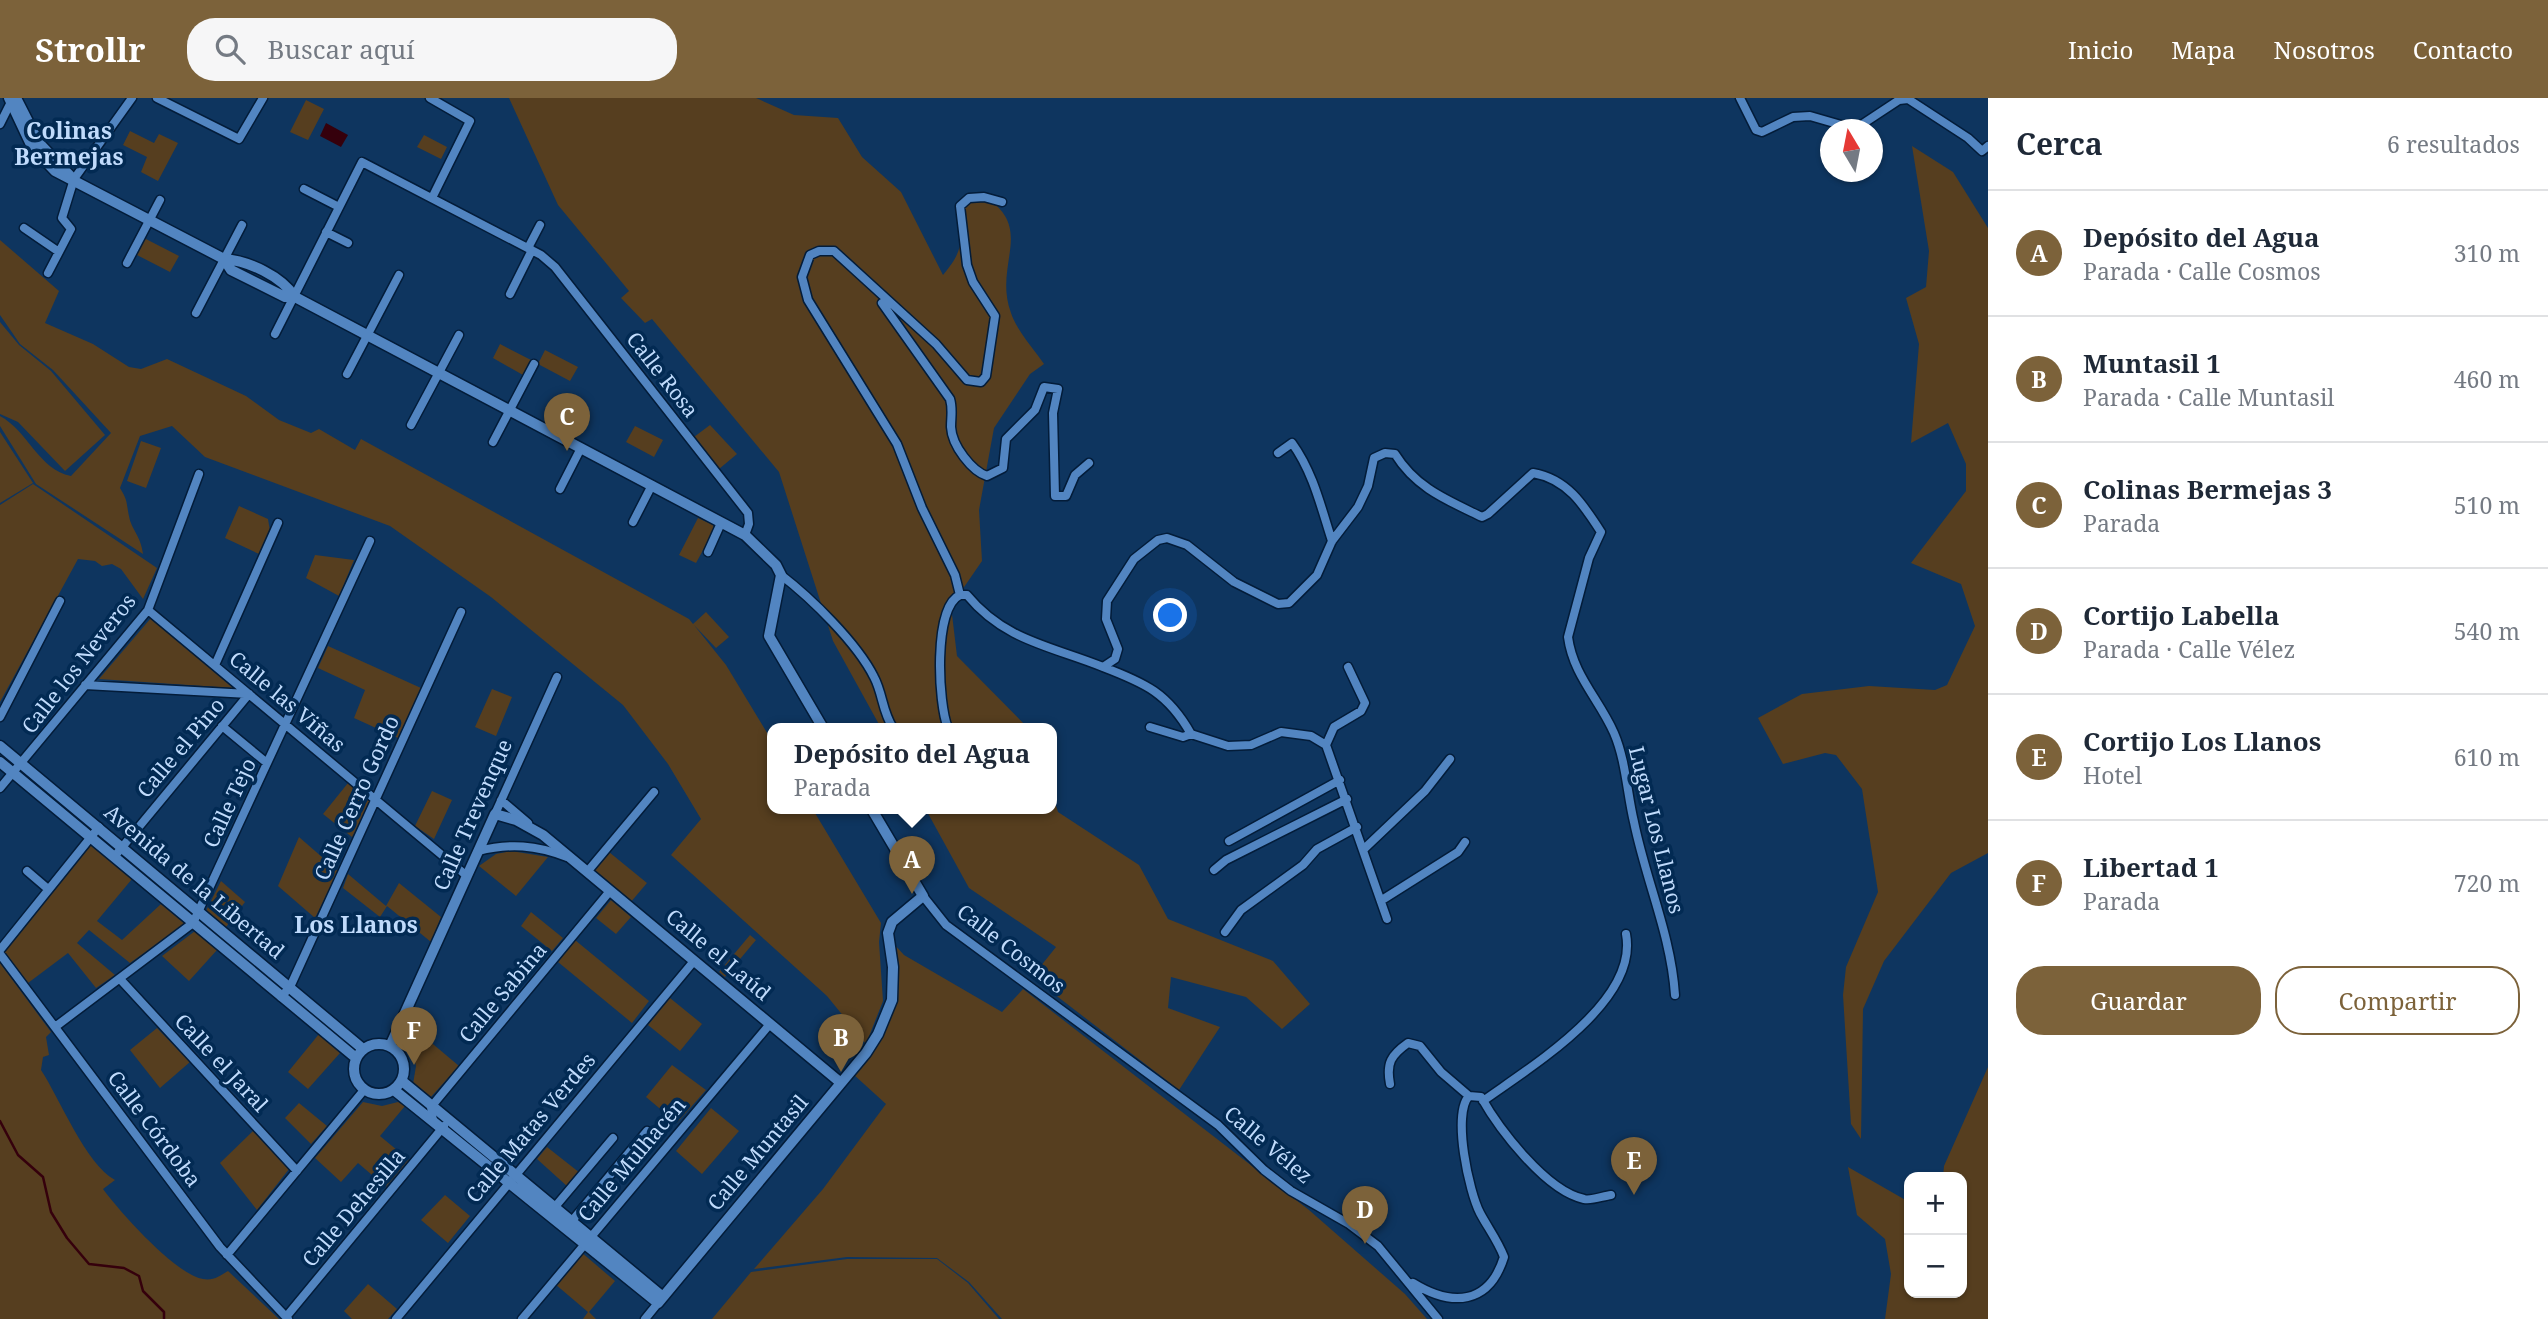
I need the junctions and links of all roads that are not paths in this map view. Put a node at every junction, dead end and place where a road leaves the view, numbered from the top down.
1 (132, 98) edge
2 (157, 98) edge
3 (264, 98) edge
4 (430, 98) edge
5 (1740, 98) edge
6 (13, 99) edge
7 (1820, 119) edge
8 (1870, 119) edge
9 (0, 124) edge
10 (1988, 146) edge
11 (74, 179) junction
12 (304, 189) dead end
13 (432, 198) junction
14 (160, 200) dead end
15 (1002, 202) dead end
16 (339, 207) junction
17 (150, 220) junction
18 (242, 225) dead end
19 (540, 225) dead end
20 (23, 228) dead end
21 (326, 232) junction
22 (348, 243) dead end
23 (530, 249) junction
24 (59, 252) junction
25 (224, 259) junction
26 (127, 263) dead end
27 (48, 273) dead end
28 (399, 275) dead end
29 (872, 289) junction
30 (510, 294) dead end
31 (295, 297) junction
32 (196, 313) dead end
33 (275, 334) dead end
34 (367, 335) junction
35 (458, 335) dead end
36 (534, 364) dead end
37 (439, 373) junction
38 (347, 374) dead end
39 (509, 411) junction
40 (411, 425) dead end
41 (493, 442) dead end
42 (582, 448) junction
43 (1278, 453) dead end
44 (1089, 463) dead end
45 (199, 474) dead end
46 (652, 485) junction
47 (560, 489) dead end
48 (633, 522) dead end
49 (278, 523) dead end
50 (721, 523) junction
51 (745, 535) junction
52 (370, 541) dead end
53 (1332, 541) junction
54 (708, 552) dead end
55 (781, 575) junction
56 (960, 595) junction
57 (60, 601) dead end
58 (148, 610) junction
59 (461, 612) dead end
60 (215, 665) junction
61 (1103, 667) junction
62 (1348, 667) dead end
63 (557, 677) dead end
64 (85, 685) junction
65 (250, 694) junction
66 (0, 717) edge
67 (820, 723) edge
68 (890, 723) edge
69 (946, 723) edge
70 (285, 724) junction
71 (222, 726) junction
72 (1150, 727) dead end
73 (1191, 734) junction
74 (1326, 745) junction
75 (0, 746) edge
76 (1450, 759) dead end
77 (0, 762) edge
78 (267, 763) junction
79 (22, 764) junction
80 (13, 773) junction
81 (1340, 780) junction
82 (0, 788) edge
83 (654, 792) dead end
84 (376, 799) junction
85 (1347, 799) junction
86 (501, 800) junction
87 (495, 814) junction
88 (875, 814) edge
89 (99, 827) junction
90 (1357, 827) junction
91 (535, 830) junction
92 (90, 838) junction
93 (1229, 841) dead end
94 (1465, 842) dead end
95 (121, 847) junction
96 (1364, 848) junction
97 (478, 851) junction
98 (114, 857) junction
99 (570, 858) junction
100 (1214, 870) dead end
101 (27, 872) dead end
102 (587, 872) junction
103 (467, 876) junction
104 (48, 889) junction
105 (610, 891) junction
106 (923, 896) junction
107 (1382, 900) junction
108 (195, 918) junction
109 (1387, 919) dead end
110 (1225, 932) dead end
111 (1626, 934) dead end
112 (0, 952) edge
113 (694, 961) junction
114 (120, 979) junction
115 (290, 987) junction
116 (1675, 995) dead end
117 (281, 997) junction
118 (1062, 1012) joint
119 (770, 1024) junction
120 (55, 1027) junction
121 (390, 1046) junction
122 (360, 1054) junction
123 (402, 1081) junction
124 (841, 1083) junction
125 (1390, 1084) dead end
126 (364, 1090) junction
127 (394, 1090) junction
128 (1469, 1096) junction
129 (1483, 1101) junction
130 (432, 1107) junction
131 (433, 1121) junction
132 (445, 1125) junction
133 (647, 1131) dead end
134 (613, 1138) dead end
135 (297, 1171) junction
136 (511, 1179) junction
137 (1611, 1195) dead end
138 (554, 1208) junction
139 (571, 1222) junction
140 (587, 1242) junction
141 (227, 1255) junction
142 (1408, 1279) junction
143 (660, 1300) junction
144 (287, 1318) edge
145 (396, 1319) edge
146 (522, 1319) edge
147 (645, 1319) edge
148 (1438, 1319) edge

1 - 11 street
2 - 3 street
4 - 13 street
5 - 7 street
6 - 9 street
6 - 11 street
8 - 10 street
11 - 17 street
11 - 24 street
12 - 16 street
13 - 16 street, Calle Rosa
13 - 23 street, Calle Rosa
14 - 17 street
15 - 29 street
16 - 21 street
17 - 25 street
17 - 26 street
18 - 25 street
19 - 23 street
20 - 24 street
21 - 22 street
21 - 31 street
23 - 30 street
23 - 51 street, Calle Rosa
24 - 27 street
25 - 31 street
25 - 32 street
28 - 34 street
29 - 44 street
29 - 56 street
31 - 33 street
31 - 34 street
34 - 37 street
34 - 38 street
35 - 37 street
36 - 39 street
37 - 39 street
37 - 40 street
39 - 41 street
39 - 42 street
42 - 46 street
42 - 47 street
43 - 53 street
45 - 58 street, Calle los Neveros
46 - 48 street
46 - 50 street
49 - 60 street
50 - 51 street
50 - 54 street
51 - 55 street
52 - 70 street, Calle Tejo
53 - 61 street, Lugar Los Llanos
53 - 116 street, Lugar Los Llanos
55 - 67 street
55 - 68 street
56 - 61 street
56 - 69 street
57 - 66 street
58 - 60 street, Calle las Viñas
58 - 64 street, Calle los Neveros
59 - 84 street, Calle Cerro Gordo
60 - 65 street, Calle las Viñas
61 - 73 street
62 - 74 street
63 - 86 street, Calle Trevenque
64 - 65 street
64 - 79 street, Calle los Neveros
65 - 70 street, Calle las Viñas
65 - 71 street, Calle el Pino
70 - 78 street, Calle Tejo
70 - 84 street, Calle las Viñas
71 - 78 street
71 - 95 street, Calle el Pino
72 - 73 street
73 - 74 street
74 - 81 street
75 - 79 street, Avenida de la Libertad
76 - 96 street
77 - 80 street, Avenida de la Libertad
78 - 108 street, Calle Tejo
79 - 80 street, Calle los Neveros
79 - 89 street, Avenida de la Libertad
80 - 82 street, Calle los Neveros
80 - 92 street, Avenida de la Libertad
81 - 85 street
81 - 93 street
83 - 102 street
84 - 103 street, Calle las Viñas
84 - 115 street, Calle Cerro Gordo
85 - 90 street
85 - 100 street
86 - 87 street, Calle Trevenque
86 - 91 street, Calle el Laúd
87 - 91 street, Calle el Laúd
87 - 97 street, Calle Trevenque
88 - 106 street, Calle Cosmos
89 - 92 street
89 - 95 street, Avenida de la Libertad
90 - 96 street
90 - 110 street
91 - 99 street, Calle el Laúd
92 - 98 street, Avenida de la Libertad
92 - 104 street
94 - 107 street
95 - 98 street, Calle el Pino
95 - 108 street, Avenida de la Libertad
96 - 107 street
97 - 99 street, Calle el Laúd
97 - 103 street, Calle Trevenque
98 - 108 street, Avenida de la Libertad
99 - 102 street, Calle el Laúd
101 - 104 street
102 - 105 street, Calle el Laúd
103 - 121 street, Calle Trevenque
104 - 112 street
105 - 113 street, Calle el Laúd
105 - 130 street, Calle Sabina
106 - 118 street, Calle Cosmos
106 - 124 street, Calle Muntasil
107 - 109 street
108 - 114 street, Calle Tejo
108 - 115 street, Avenida de la Libertad
108 - 117 street, Avenida de la Libertad
111 - 129 street
112 - 120 street, Calle Córdoba
113 - 119 street, Calle el Laúd
113 - 136 street, Calle Matas Verdes
114 - 120 street, Calle Tejo
114 - 135 street, Calle el Jaral
115 - 117 street, Calle Cerro Gordo
115 - 122 street, Avenida de la Libertad
117 - 122 street, Avenida de la Libertad
118 - 142 street, Calle Vélez
119 - 124 street, Calle el Laúd
119 - 140 street, Calle Mulhacén
120 - 141 street, Calle Córdoba
121 - 122 street
121 - 123 street
122 - 126 street
123 - 127 street
123 - 130 street
124 - 143 street, Calle Muntasil
125 - 128 street
126 - 127 street
126 - 135 street
127 - 131 street
128 - 129 street
128 - 142 street
129 - 137 street
130 - 131 street
130 - 132 street
131 - 132 street
132 - 136 street
132 - 144 street, Calle Dehesilla
133 - 139 street
134 - 138 street
135 - 141 street
136 - 138 street
136 - 140 street
136 - 145 street, Calle Matas Verdes
138 - 139 street
139 - 140 street
140 - 143 street
140 - 146 street, Calle Mulhacén
141 - 144 street, Calle Córdoba
142 - 148 street, Calle Vélez
143 - 147 street, Calle Muntasil

